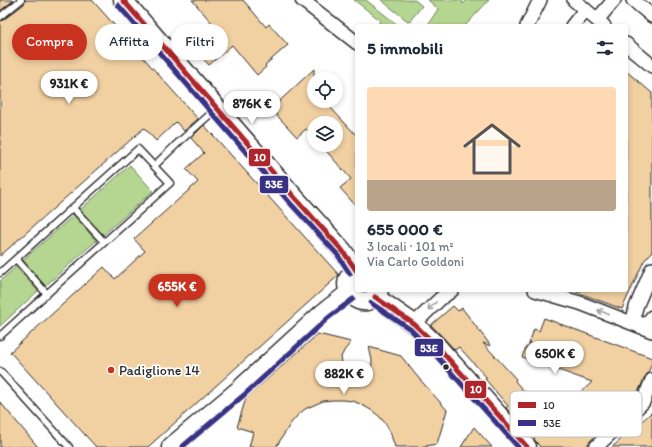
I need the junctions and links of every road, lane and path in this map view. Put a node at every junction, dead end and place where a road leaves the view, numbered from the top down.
1 (21, 0) edge
2 (123, 0) edge
3 (302, 0) edge
4 (540, 0) edge
5 (574, 0) edge
6 (614, 0) edge
7 (633, 0) edge
8 (585, 10) junction
9 (652, 16) edge
10 (0, 17) edge
11 (601, 23) edge
12 (528, 24) edge
13 (574, 24) edge
14 (355, 41) edge
15 (628, 46) edge
16 (652, 66) edge
17 (217, 108) junction
18 (154, 166) junction
19 (73, 208) junction
20 (104, 242) junction
21 (16, 259) junction
22 (355, 267) edge
23 (652, 269) edge
24 (355, 271) edge
25 (0, 272) edge
26 (449, 292) edge
27 (542, 292) edge
28 (349, 293) junction
29 (377, 293) edge
30 (46, 294) junction
31 (652, 317) edge
32 (414, 324) junction
33 (639, 326) junction
34 (652, 331) edge
35 (0, 336) edge
36 (0, 371) edge
37 (652, 380) edge
38 (642, 403) edge
39 (510, 428) edge
40 (518, 437) edge
41 (606, 437) edge
42 (68, 447) edge
43 (171, 447) edge
44 (527, 447) edge
45 (596, 447) edge

1 - 10 lane
2 - 17 street
3 - 14 street
4 - 12 street
5 - 8 street
6 - 11 street
7 - 9 street
8 - 11 street
8 - 13 street
15 - 16 street
17 - 18 lane
17 - 22 street
18 - 19 lane
18 - 20 lane
19 - 20 lane
19 - 21 lane
20 - 30 lane
21 - 25 lane
21 - 30 lane
23 - 33 street
24 - 28 street
26 -> 32 street
33 -> 27 street
28 - 29 street
28 - 43 street
29 - 32 street
30 - 35 lane
31 - 33 street
32 - 39 street
33 - 34 street
36 - 42 lane
37 - 38 street
40 - 44 street
41 - 45 street

